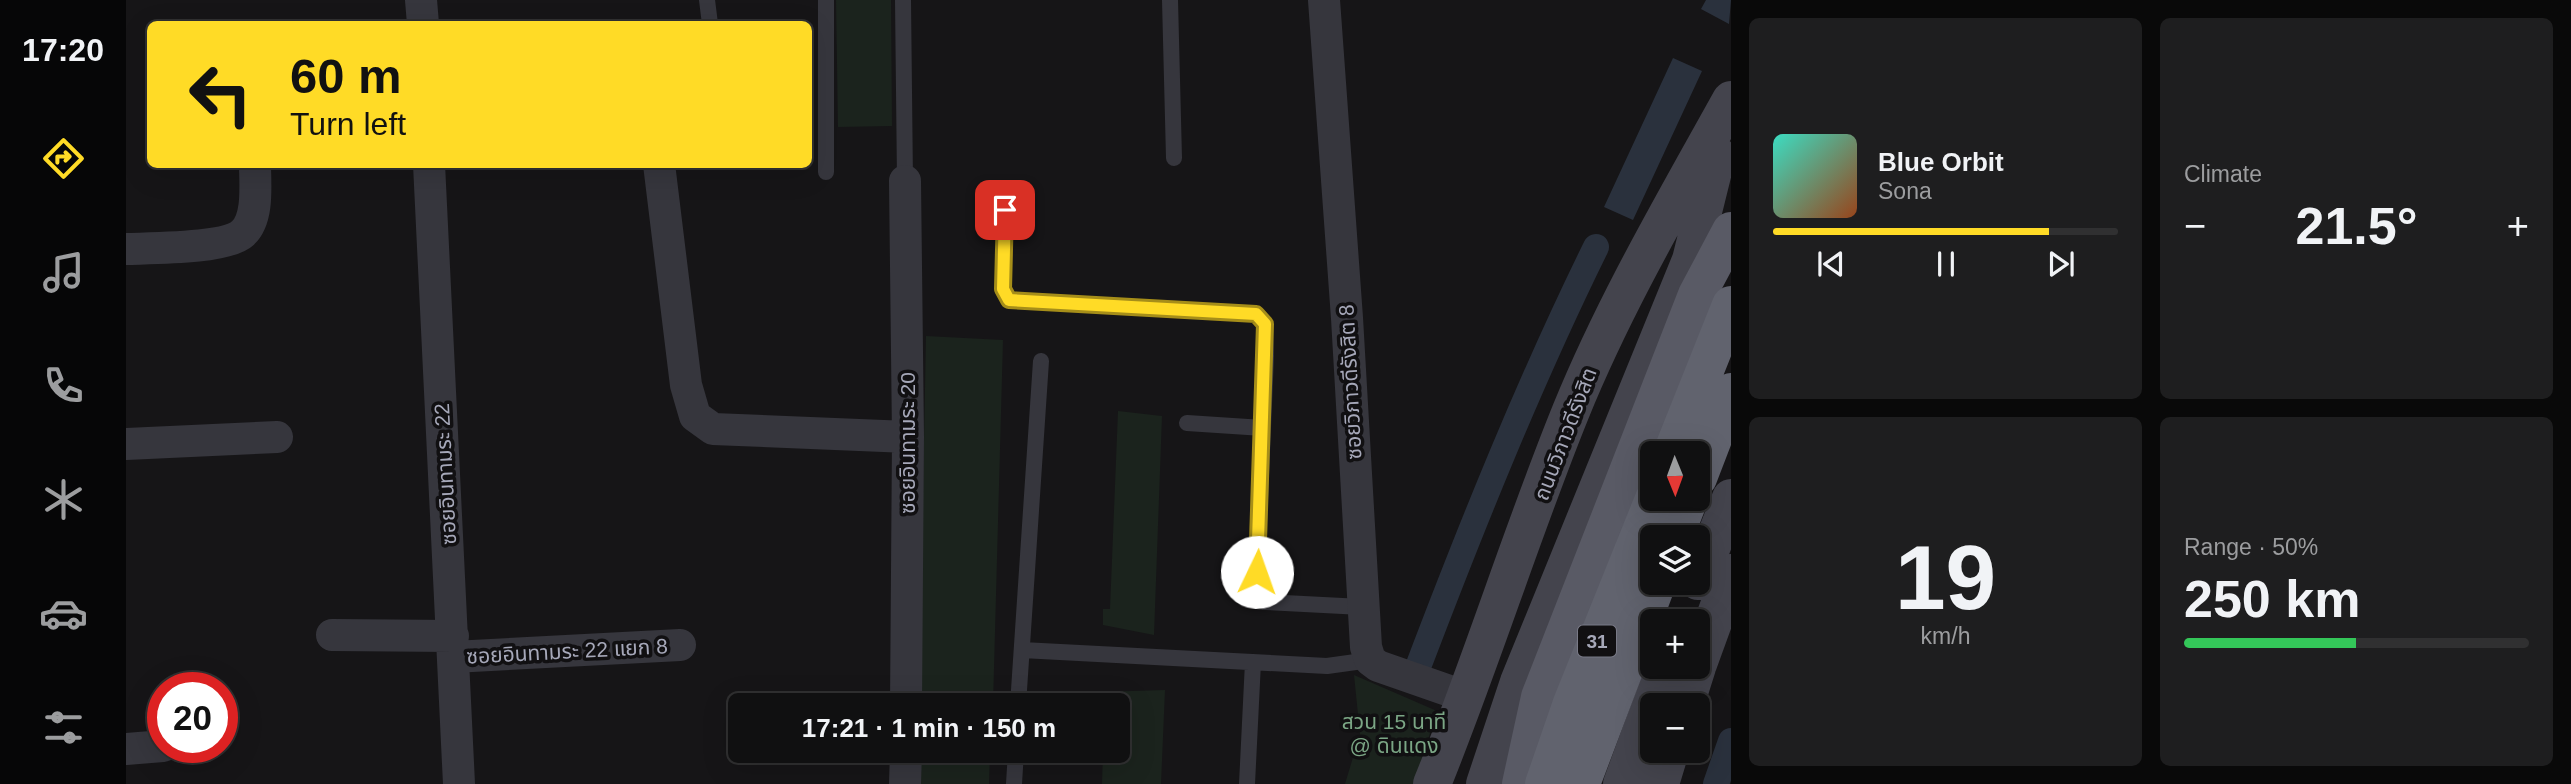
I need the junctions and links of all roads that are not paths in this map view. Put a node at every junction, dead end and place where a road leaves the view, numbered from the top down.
1 (421, 0) edge
2 (707, 0) edge
3 (826, 0) edge
4 (903, 0) edge
5 (1170, 0) edge
6 (1324, 0) edge
7 (423, 21) edge
8 (710, 21) edge
9 (1730, 101) edge
10 (1174, 158) dead end
11 (255, 168) edge
12 (429, 168) edge
13 (659, 168) edge
14 (826, 172) dead end
15 (905, 181) joint
16 (1005, 210) dead end
17 (1731, 232) edge
18 (126, 249) edge
19 (1731, 305) edge
20 (1041, 361) dead end
21 (1731, 367) edge
22 (1731, 392) edge
23 (1188, 423) dead end
24 (1263, 428) junction
25 (277, 436) dead end
26 (908, 437) junction
27 (1677, 441) edge
28 (1702, 441) edge
29 (126, 444) edge
30 (1710, 447) edge
31 (1731, 498) edge
32 (1649, 511) edge
33 (1710, 550) edge
34 (1731, 573) edge
35 (1642, 595) edge
36 (1652, 595) edge
37 (1362, 607) junction
38 (1710, 620) edge
39 (332, 635) dead end
40 (680, 645) dead end
41 (453, 646) junction
42 (1022, 650) junction
43 (1370, 660) junction
44 (1253, 662) junction
45 (1660, 679) edge
46 (1529, 690) junction
47 (906, 693) edge
48 (1019, 693) edge
49 (1467, 697) junction
50 (147, 747) edge
51 (126, 749) edge
52 (905, 763) edge
53 (1015, 763) edge
54 (1666, 763) edge
55 (459, 784) edge
56 (905, 784) edge
57 (1014, 784) edge
58 (1247, 784) edge
59 (1432, 784) edge
60 (1485, 784) edge
61 (1521, 784) edge
62 (1544, 784) edge
63 (1571, 784) edge
64 (1581, 784) edge
65 (1622, 784) edge
66 (1660, 784) edge

1 - 7 street
2 - 8 lane
3 - 14 lane
4 - 15 lane
5 - 10 lane
6 - 37 street, ซอยวิภาวดีรังสิต 8
9 - 46 main road, 31
9 - 49 main road, ถนนวิภาวดีรังสิต / 31
11 - 18 street
12 - 41 street, ซอยอินทามระ 22
13 - 26 street
15 - 26 street, ซอยอินทามระ 20
16 - 24 lane
17 - 46 highway, 31
19 - 27 highway
20 - 42 lane
21 - 28 highway
22 - 30 highway
23 - 24 lane
24 - 37 lane
25 - 29 street
26 - 47 street, ซอยอินทามระ 20
31 - 33 main road
32 - 62 highway, 31
34 - 38 main road
35 - 63 highway, 31
36 - 64 highway, 31
37 - 43 street, ซอยวิภาวดีรังสิต 8
39 - 41 street, ซอยอินทามระ 22 แยก 8
40 - 41 street, ซอยอินทามระ 22 แยก 8
41 - 55 street, ซอยอินทามระ 22
42 - 44 lane
42 - 48 lane
43 - 44 lane
43 - 49 street
44 - 58 lane
45 - 65 main road
46 - 60 main road, 31
46 - 61 highway, 31
49 - 59 main road, ถนนวิภาวดีรังสิต / 31
50 - 51 street
52 - 56 street
53 - 57 lane
54 - 66 main road

